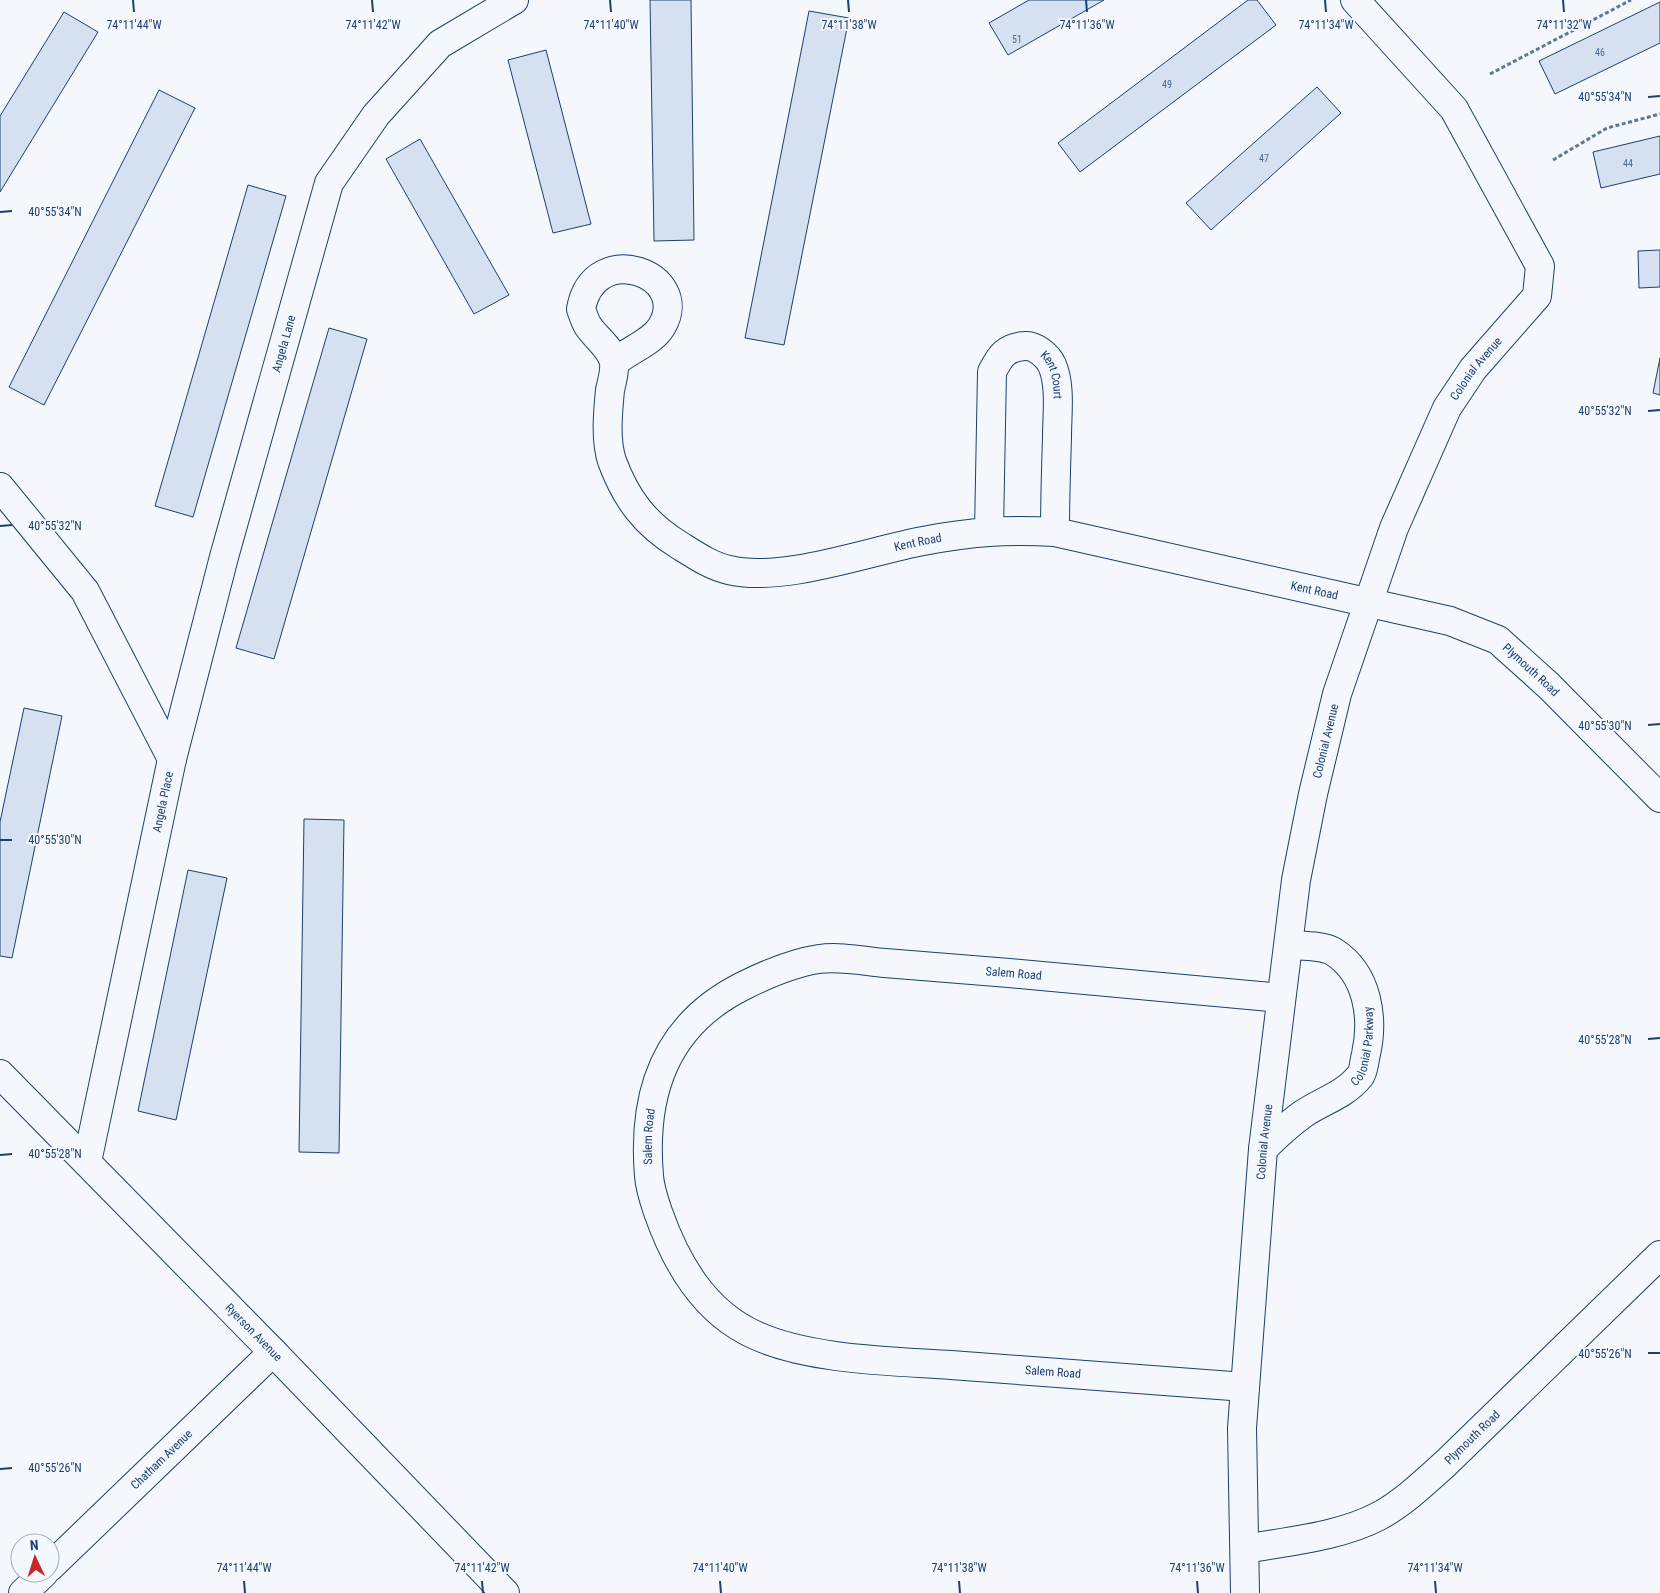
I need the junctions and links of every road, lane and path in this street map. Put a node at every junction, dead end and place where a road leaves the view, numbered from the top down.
1 (514, 0) edge
2 (1355, 0) edge
3 (1631, 0) edge
4 (1490, 74) dead end
5 (1660, 114) edge
6 (1553, 160) dead end
7 (614, 363) dead end
8 (0, 487) edge
9 (989, 531) junction
10 (1055, 532) junction
11 (1366, 603) junction
12 (172, 759) junction
13 (1660, 798) edge
14 (1289, 945) junction
15 (1281, 998) junction
16 (0, 1074) edge
17 (1263, 1149) junction
18 (87, 1162) junction
19 (1660, 1255) edge
20 (273, 1352) junction
21 (1245, 1387) junction
22 (1245, 1549) junction
23 (60, 1557) edge
24 (34, 1583) edge
25 (23, 1593) edge
26 (505, 1593) edge
27 (1246, 1593) edge

1 - 12 street, Angela Lane
2 - 11 street, Colonial Avenue
3 - 4 path
5 - 6 path
7 - 9 street, Kent Road
8 - 12 street, Angela Place
9 - 10 street, Kent Road
9 - 10 street, Kent Court
10 - 11 street, Kent Road
11 - 13 street, Plymouth Road
11 - 14 street, Colonial Avenue
12 - 18 street, Angela Place
14 - 15 street, Colonial Avenue
14 - 17 street, Colonial Parkway
15 - 17 street, Colonial Avenue
15 - 21 street, Salem Road
16 - 18 street, Ryerson Avenue
17 - 21 street, Colonial Avenue
18 - 20 street, Ryerson Avenue
19 - 22 street, Plymouth Road
20 - 23 street, Chatham Avenue
20 - 26 street, Ryerson Avenue
21 - 22 street, Colonial Avenue
22 - 27 street, Colonial Avenue
24 - 25 street

